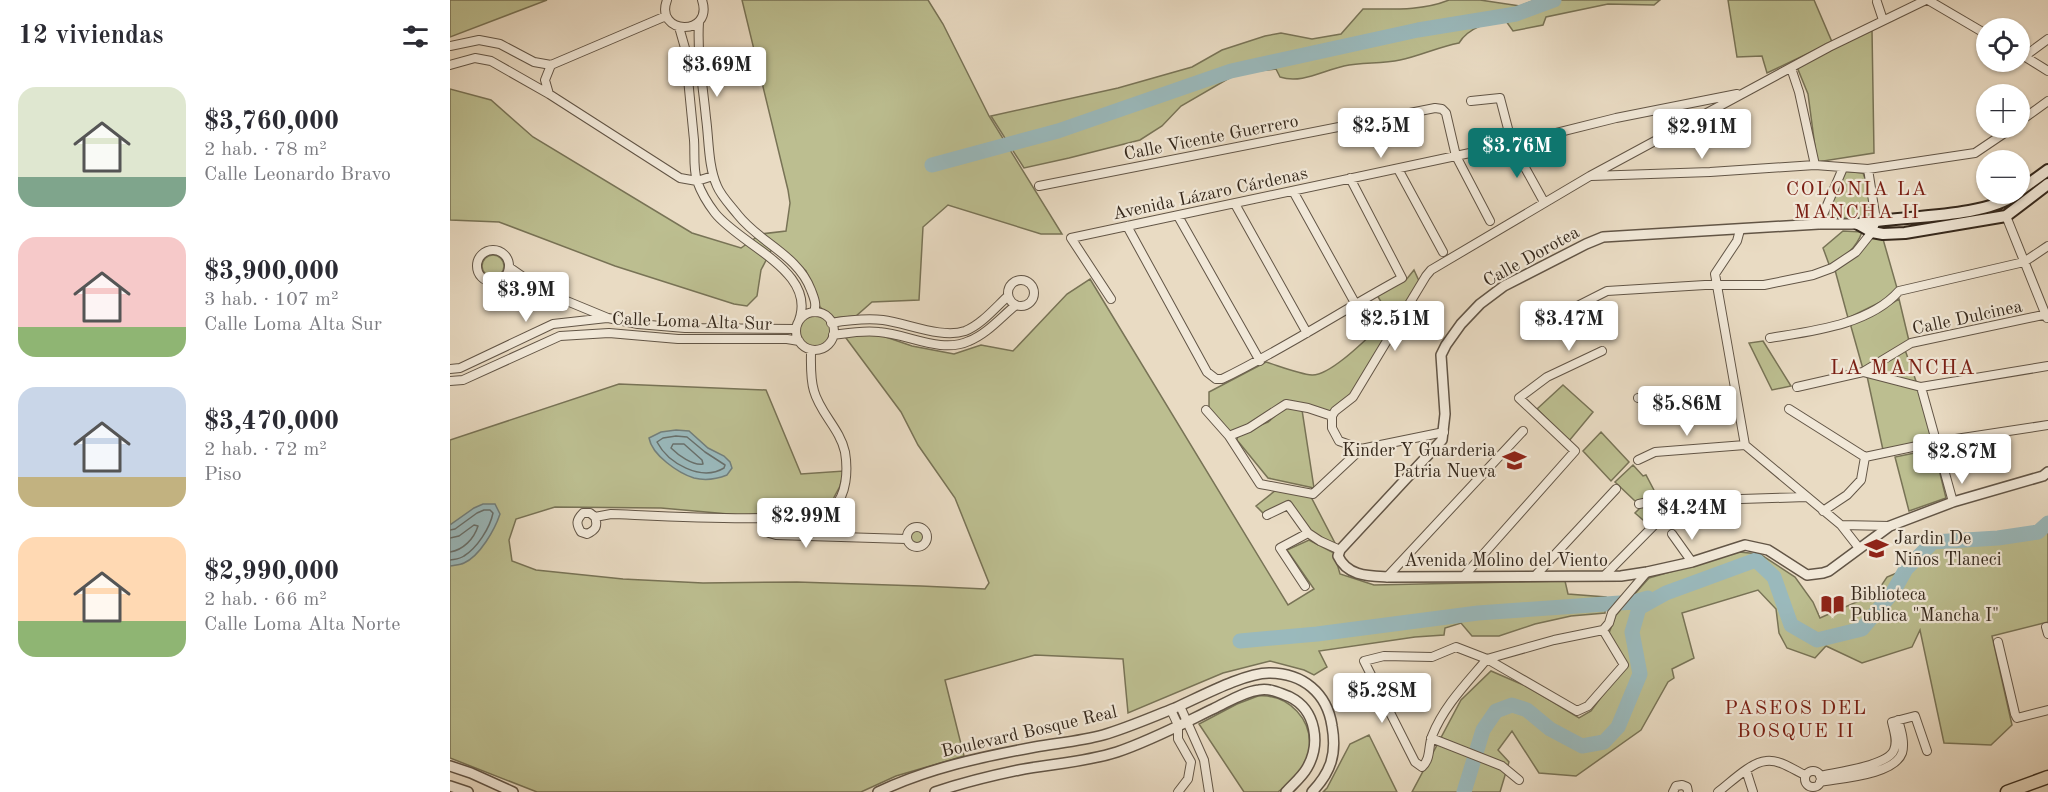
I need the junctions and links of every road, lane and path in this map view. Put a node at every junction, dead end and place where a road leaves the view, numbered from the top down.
1 (667, 0) edge
2 (702, 0) edge
3 (1927, 0) edge
4 (1877, 2) dead end
5 (666, 16) junction
6 (1883, 20) junction
7 (699, 22) junction
8 (679, 27) junction
9 (1976, 28) edge
10 (2048, 39) edge
11 (450, 46) edge
12 (2030, 50) edge
13 (2030, 60) edge
14 (450, 65) edge
15 (551, 65) junction
16 (1791, 68) junction
17 (2048, 71) edge
18 (1742, 93) junction
19 (549, 94) junction
20 (1471, 101) dead end
21 (2048, 101) edge
22 (1696, 103) junction
23 (2030, 114) edge
24 (1699, 118) junction
25 (1998, 138) edge
26 (1512, 144) junction
27 (1456, 156) junction
28 (1815, 165) junction
29 (1843, 168) junction
30 (1398, 169) junction
31 (1868, 169) junction
32 (2048, 170) edge
33 (713, 176) junction
34 (1590, 176) junction
35 (1350, 178) junction
36 (697, 181) junction
37 (2030, 183) edge
38 (2048, 184) edge
39 (1039, 186) dead end
40 (1293, 191) junction
41 (1544, 202) junction
42 (1235, 204) junction
43 (1998, 204) edge
44 (1178, 216) junction
45 (2006, 216) junction
46 (1876, 220) junction
47 (1490, 221) dead end
48 (1819, 224) junction
49 (1858, 224) junction
50 (1127, 226) junction
51 (1740, 230) junction
52 (1872, 232) junction
53 (2048, 246) edge
54 (1443, 252) dead end
55 (2024, 262) junction
56 (509, 267) junction
57 (1717, 285) junction
58 (1008, 296) junction
59 (1111, 299) dead end
60 (1355, 303) junction
61 (1016, 305) junction
62 (814, 312) junction
63 (2047, 317) edge
64 (608, 318) junction
65 (831, 323) junction
66 (797, 327) junction
67 (1526, 332) dead end
68 (609, 333) junction
69 (1307, 333) junction
70 (833, 335) junction
71 (1770, 338) dead end
72 (799, 341) junction
73 (811, 350) junction
74 (1602, 351) dead end
75 (1260, 361) junction
76 (2048, 366) edge
77 (450, 369) edge
78 (1863, 372) junction
79 (450, 381) edge
80 (1797, 387) dead end
81 (1921, 387) junction
82 (1734, 391) junction
83 (1638, 398) dead end
84 (1789, 409) dead end
85 (1206, 410) dead end
86 (1332, 416) junction
87 (2048, 425) edge
88 (1523, 431) dead end
89 (1444, 432) junction
90 (1229, 436) junction
91 (1936, 442) junction
92 (1745, 445) junction
93 (1361, 449) junction
94 (1865, 458) junction
95 (1638, 460) dead end
96 (2048, 472) edge
97 (1616, 489) dead end
98 (1806, 497) junction
99 (1678, 501) junction
100 (1953, 502) junction
101 (1639, 504) dead end
102 (1823, 511) junction
103 (1267, 515) dead end
104 (595, 517) dead end
105 (780, 517) junction
106 (1841, 525) junction
107 (1890, 526) junction
108 (1308, 533) junction
109 (1672, 534) dead end
110 (906, 538) dead end
111 (1859, 548) junction
112 (1340, 550) junction
113 (1692, 562) junction
114 (1647, 572) junction
115 (1464, 576) junction
116 (1535, 576) junction
117 (1605, 576) junction
118 (1386, 577) junction
119 (1305, 586) dead end
120 (1603, 630) junction
121 (1998, 642) dead end
122 (1486, 660) junction
123 (1175, 708) junction
124 (2048, 710) edge
125 (1182, 723) junction
126 (1431, 738) junction
127 (1927, 751) dead end
128 (1204, 760) junction
129 (1191, 762) junction
130 (450, 766) edge
131 (1746, 770) junction
132 (1805, 776) junction
133 (2048, 777) edge
134 (1820, 779) junction
135 (1519, 780) dead end
136 (450, 786) edge
137 (468, 792) edge
138 (513, 792) edge
139 (878, 792) edge
140 (935, 792) edge
141 (1178, 792) edge
142 (1209, 792) edge
143 (1286, 792) edge
144 (1311, 792) edge
145 (1673, 792) edge
146 (1688, 792) edge
147 (1718, 792) edge
148 (1753, 792) edge
149 (2007, 792) edge

1 - 5 street
2 - 7 street
3 - 6 street
3 - 9 street
4 - 6 street
5 - 8 street
5 - 15 street
6 - 16 street
7 - 8 street
7 - 33 street
8 - 36 street
10 - 12 street
11 - 15 street
13 - 17 street
14 - 19 street
15 - 19 street
16 - 18 street
16 - 28 street
18 - 22 street, Avenida Lázaro Cárdenas
18 - 24 street
19 - 36 street
20 - 26 street
21 - 23 street
22 - 24 street
22 - 26 street, Avenida Lázaro Cárdenas
24 - 34 street
25 - 31 street
26 - 27 street, Avenida Lázaro Cárdenas
26 - 41 street
27 - 30 street, Avenida Lázaro Cárdenas
27 - 39 street, Calle Vicente Guerrero
27 - 47 street
28 - 29 street
28 - 34 street
29 - 31 street
29 - 48 street
30 - 35 street, Avenida Lázaro Cárdenas
30 - 54 street
31 - 46 street
32 - 37 main road, Calle Dorotea
33 - 36 street
33 - 62 street
34 - 41 street
35 - 40 street, Avenida Lázaro Cárdenas
35 - 60 street
36 - 66 street, Calle Loma Alta Sur
38 - 45 main road
40 - 42 street, Avenida Lázaro Cárdenas
40 - 60 street
41 - 86 street
42 - 44 street, Avenida Lázaro Cárdenas
42 - 69 street
43 - 46 main road, Calle Dorotea
44 - 50 street, Avenida Lázaro Cárdenas
44 - 75 street
45 - 52 main road
45 - 55 street
46 - 49 main road, Calle Dorotea
46 - 52 street
48 - 49 street, Calle Dorotea
48 - 51 street, Calle Dorotea
49 - 52 main road, Calle Dorotea
50 - 59 street, Avenida Lázaro Cárdenas
50 - 75 street
51 - 57 street
51 - 89 street, Calle Dorotea
52 - 57 street
53 - 55 street
55 - 63 street
55 - 71 street
56 - 56 street
56 - 64 street, Calle Loma Alta Sur
57 - 67 street
57 - 82 street
58 - 61 street
58 - 61 street
58 - 65 street
60 - 69 street
61 - 70 street
62 - 65 street
62 - 66 street
63 - 78 street, Calle Dulcinea
64 - 66 street, Calle Loma Alta Sur
64 - 68 street
64 - 77 street, Calle Loma Alta Sur
65 - 70 street
66 - 72 street
68 - 72 street, Calle Loma Alta Sur
68 - 79 street, Calle Loma Alta Sur
69 - 75 street
70 - 73 street
72 - 73 street
73 - 105 street
74 - 115 street
76 - 81 street
78 - 80 street
78 - 81 street
81 - 91 street
82 - 83 street
82 - 92 street
84 - 94 street
85 - 90 street
86 - 90 street
86 - 93 street
87 - 91 street
88 - 118 street
89 - 93 street
89 - 112 street
90 - 93 street
91 - 94 street
91 - 100 street
92 - 95 street
92 - 98 street
94 - 102 street
96 - 100 street, Avenida Molino del Viento
97 - 116 street
98 - 99 street
98 - 102 street
99 - 101 street
99 - 117 street
100 - 107 street, Avenida Molino del Viento
102 - 106 street
103 - 108 street
104 - 105 street
105 - 110 street
106 - 107 street
106 - 111 street
107 - 111 street, Avenida Molino del Viento
108 - 112 street
108 - 119 street
109 - 113 street
111 - 113 street, Avenida Molino del Viento
112 - 118 street, Avenida Molino del Viento
113 - 114 street, Avenida Molino del Viento
114 - 117 street, Avenida Molino del Viento
114 - 120 street
115 - 116 street, Avenida Molino del Viento
115 - 118 street, Avenida Molino del Viento
116 - 117 street, Avenida Molino del Viento
120 - 122 street
120 - 122 street
121 - 124 street
122 - 126 street
122 - 126 street
123 - 125 street
123 - 139 street, Boulevard Bosque Real
123 - 144 street, Boulevard Bosque Real
125 - 128 street
125 - 129 street
125 - 140 street, Boulevard Bosque Real
125 - 143 street, Boulevard Bosque Real
126 - 135 street
127 - 134 street
128 - 129 street
128 - 142 street
129 - 141 street
130 - 138 street
131 - 132 street
131 - 147 street
131 - 148 street
132 - 134 street
132 - 134 street
133 - 149 main road
136 - 137 street
145 - 146 street

